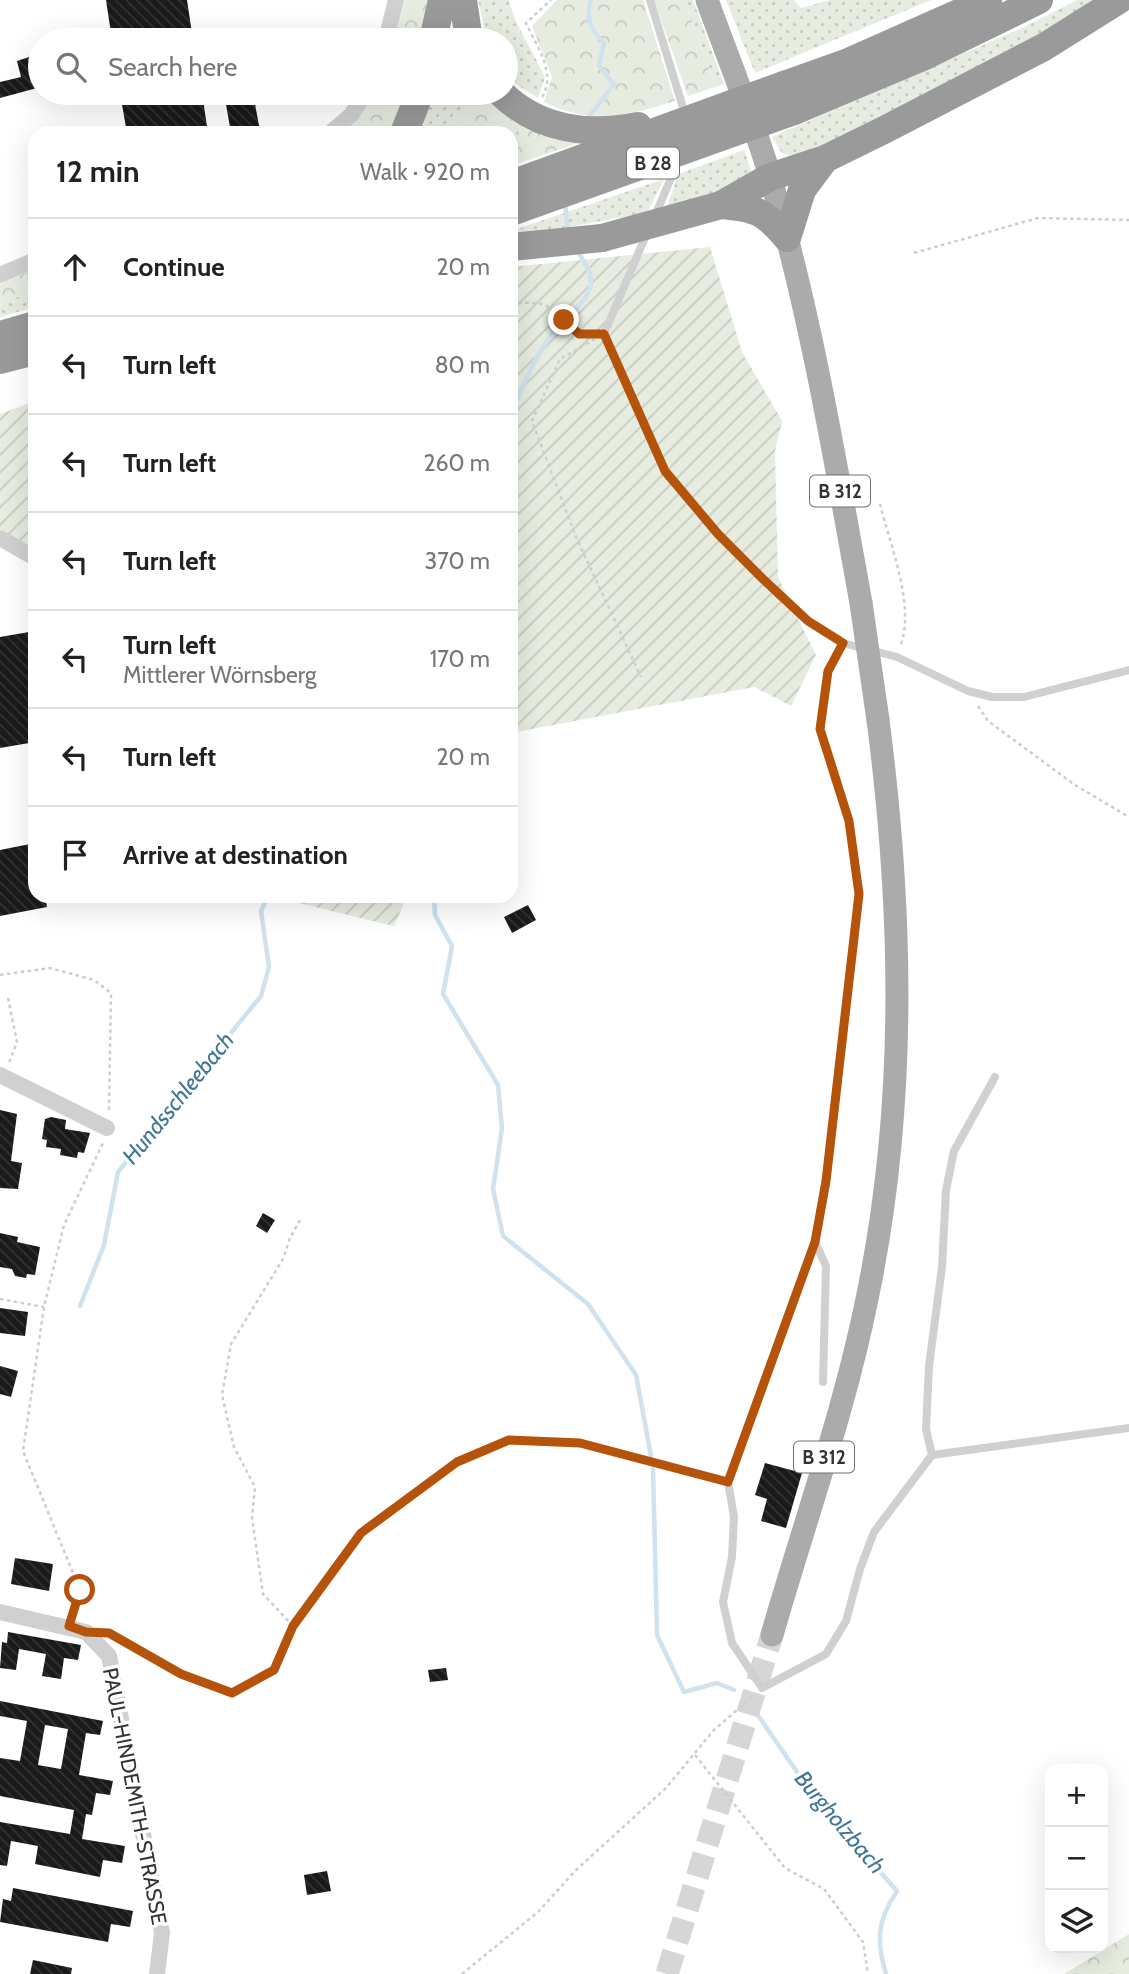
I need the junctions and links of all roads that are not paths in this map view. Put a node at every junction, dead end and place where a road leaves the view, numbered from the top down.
1 (396, 0) edge
2 (442, 0) edge
3 (463, 0) edge
4 (650, 0) edge
5 (707, 0) edge
6 (988, 0) edge
7 (1039, 0) edge
8 (1119, 0) edge
9 (389, 28) edge
10 (436, 28) edge
11 (467, 28) edge
12 (789, 98) junction
13 (518, 104) edge
14 (358, 105) edge
15 (415, 105) edge
16 (725, 106) junction
17 (338, 126) edge
18 (407, 126) edge
19 (825, 159) junction
20 (770, 177) junction
21 (518, 181) edge
22 (721, 205) junction
23 (518, 209) edge
24 (787, 238) junction
25 (518, 246) edge
26 (28, 263) edge
27 (0, 275) edge
28 (28, 327) edge
29 (0, 335) edge
30 (28, 353) edge
31 (0, 360) edge
32 (0, 538) edge
33 (28, 554) edge
34 (843, 643) junction
35 (1129, 670) edge
36 (2, 1076) edge
37 (995, 1077) dead end
38 (107, 1128) road end
39 (815, 1242) junction
40 (823, 1382) dead end
41 (1129, 1428) edge
42 (932, 1455) junction
43 (0, 1612) edge
44 (772, 1635) tunnel mouth
45 (157, 1974) edge

1 - 9 street
2 - 10 highway
3 - 11 highway
4 - 34 lane
5 - 20 main road, B 312
6 - 12 highway, B 28
7 - 12 highway, B 28
8 - 19 highway, B 312
12 - 16 highway, B 28, bridge
12 - 23 highway, B 28, bridge
13 - 16 highway, bridge
14 - 17 street
15 - 18 highway
16 - 21 highway, B 28, bridge
19 - 20 highway
19 - 24 highway, B 312
20 - 22 highway
20 - 24 main road, B 312
22 - 24 highway
22 - 25 highway, bridge
24 - 44 main road, B 312, bridge
26 - 27 street
28 - 29 highway
30 - 31 highway
32 - 33 street
34 - 35 lane
34 - 39 lane
36 - 38 street
37 - 42 lane
39 - 40 lane
39 - 42 lane
41 - 42 lane
43 - 45 street, PAUL-HINDEMITH-STRASSE

